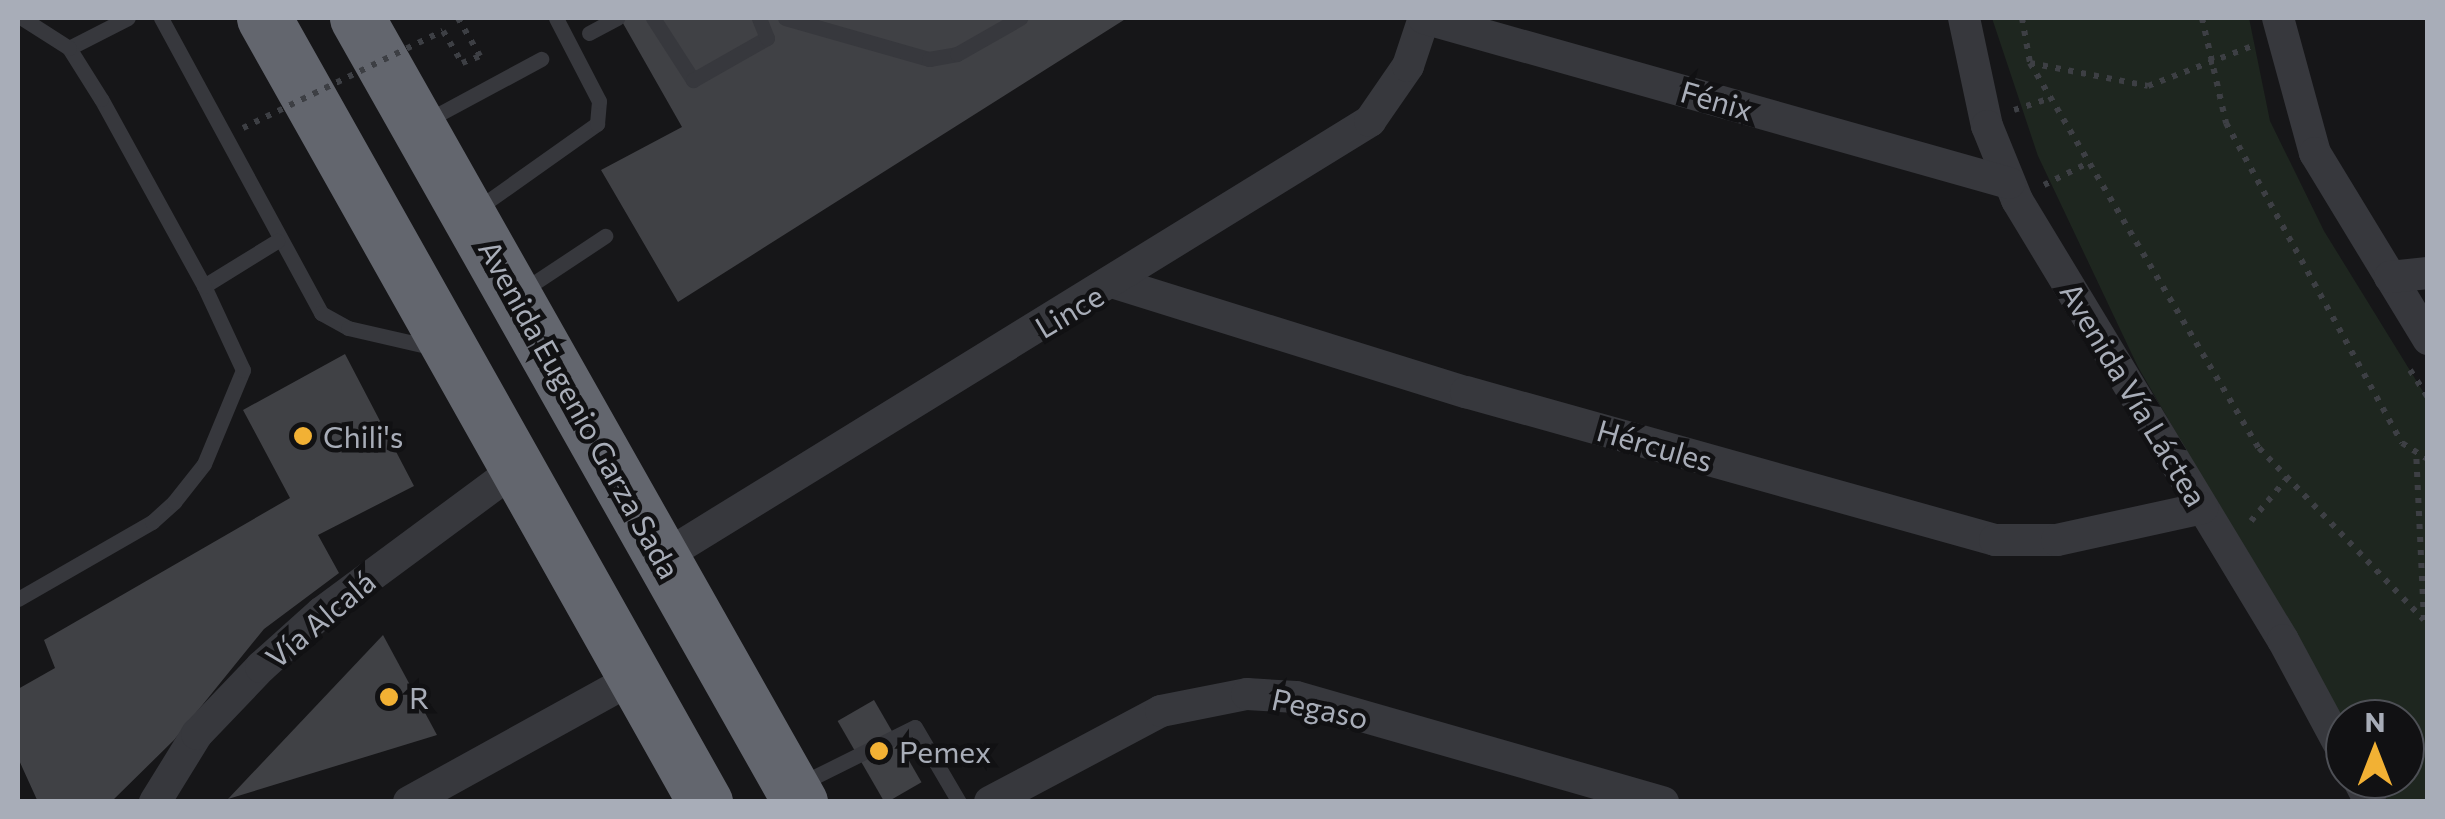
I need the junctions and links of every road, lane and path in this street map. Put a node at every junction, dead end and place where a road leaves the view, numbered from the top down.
1 (22, 18) edge
2 (128, 18) edge
3 (161, 18) edge
4 (264, 18) edge
5 (357, 18) edge
6 (458, 18) edge
7 (556, 18) edge
8 (617, 18) edge
9 (653, 18) edge
10 (759, 18) edge
11 (784, 18) edge
12 (1020, 18) edge
13 (1424, 18) edge
14 (1964, 18) edge
15 (2022, 18) edge
16 (2202, 18) edge
17 (2280, 28) edge
18 (589, 33) dead end
19 (69, 48) junction
20 (541, 58) dead end
21 (2207, 58) junction
22 (2030, 64) junction
23 (419, 124) junction
24 (243, 128) dead end
25 (2090, 162) junction
26 (2013, 191) junction
27 (471, 214) junction
28 (605, 236) dead end
29 (277, 241) junction
30 (2428, 273) edge
31 (2390, 277) junction
32 (1115, 283) junction
33 (204, 286) junction
34 (514, 296) junction
35 (2428, 340) edge
36 (449, 351) junction
37 (2416, 452) junction
38 (2428, 459) edge
39 (517, 468) junction
40 (2288, 477) junction
41 (2203, 508) junction
42 (2225, 546) junction
43 (663, 557) junction
44 (18, 599) edge
45 (2426, 623) edge
46 (635, 677) junction
47 (2325, 720) edge
48 (796, 795) edge
49 (154, 802) edge
50 (409, 802) edge
51 (705, 802) edge
52 (959, 802) edge
53 (990, 802) edge
54 (1663, 802) edge

1 - 19 lane
2 - 19 lane
3 - 29 lane
4 - 36 highway
5 - 23 highway, Avenida Eugenio Garza Sada
6 - 24 path, bridge
7 - 27 lane
8 - 18 lane
9 - 10 lane
11 - 12 lane
13 - 26 street, Fénix
13 - 32 street, Lince
14 - 26 street, Avenida Vía Láctea
15 - 22 path
16 - 21 path
17 - 21 path
17 - 31 street
19 - 33 lane
20 - 23 lane
21 - 22 path
21 - 37 path
22 - 25 path
23 - 27 highway, Avenida Eugenio Garza Sada
25 - 26 path
25 - 40 path
26 - 41 street, Avenida Vía Láctea
27 - 34 highway, Avenida Eugenio Garza Sada
28 - 34 lane
29 - 33 lane
29 - 36 lane
30 - 31 street
31 - 35 street
32 - 41 street, Hércules
32 - 43 street, Lince
33 - 44 lane
34 - 43 highway, Avenida Eugenio Garza Sada
36 - 39 highway
37 - 38 path
37 - 45 path
39 - 46 highway
39 - 49 street, Vía Alcalá
40 - 42 path
40 - 45 path
41 - 42 street, Avenida Vía Láctea
42 - 47 street, Avenida Vía Láctea
43 - 48 highway, Avenida Eugenio Garza Sada
46 - 50 street
46 - 51 highway
48 - 52 lane
53 - 54 street, Pegaso

